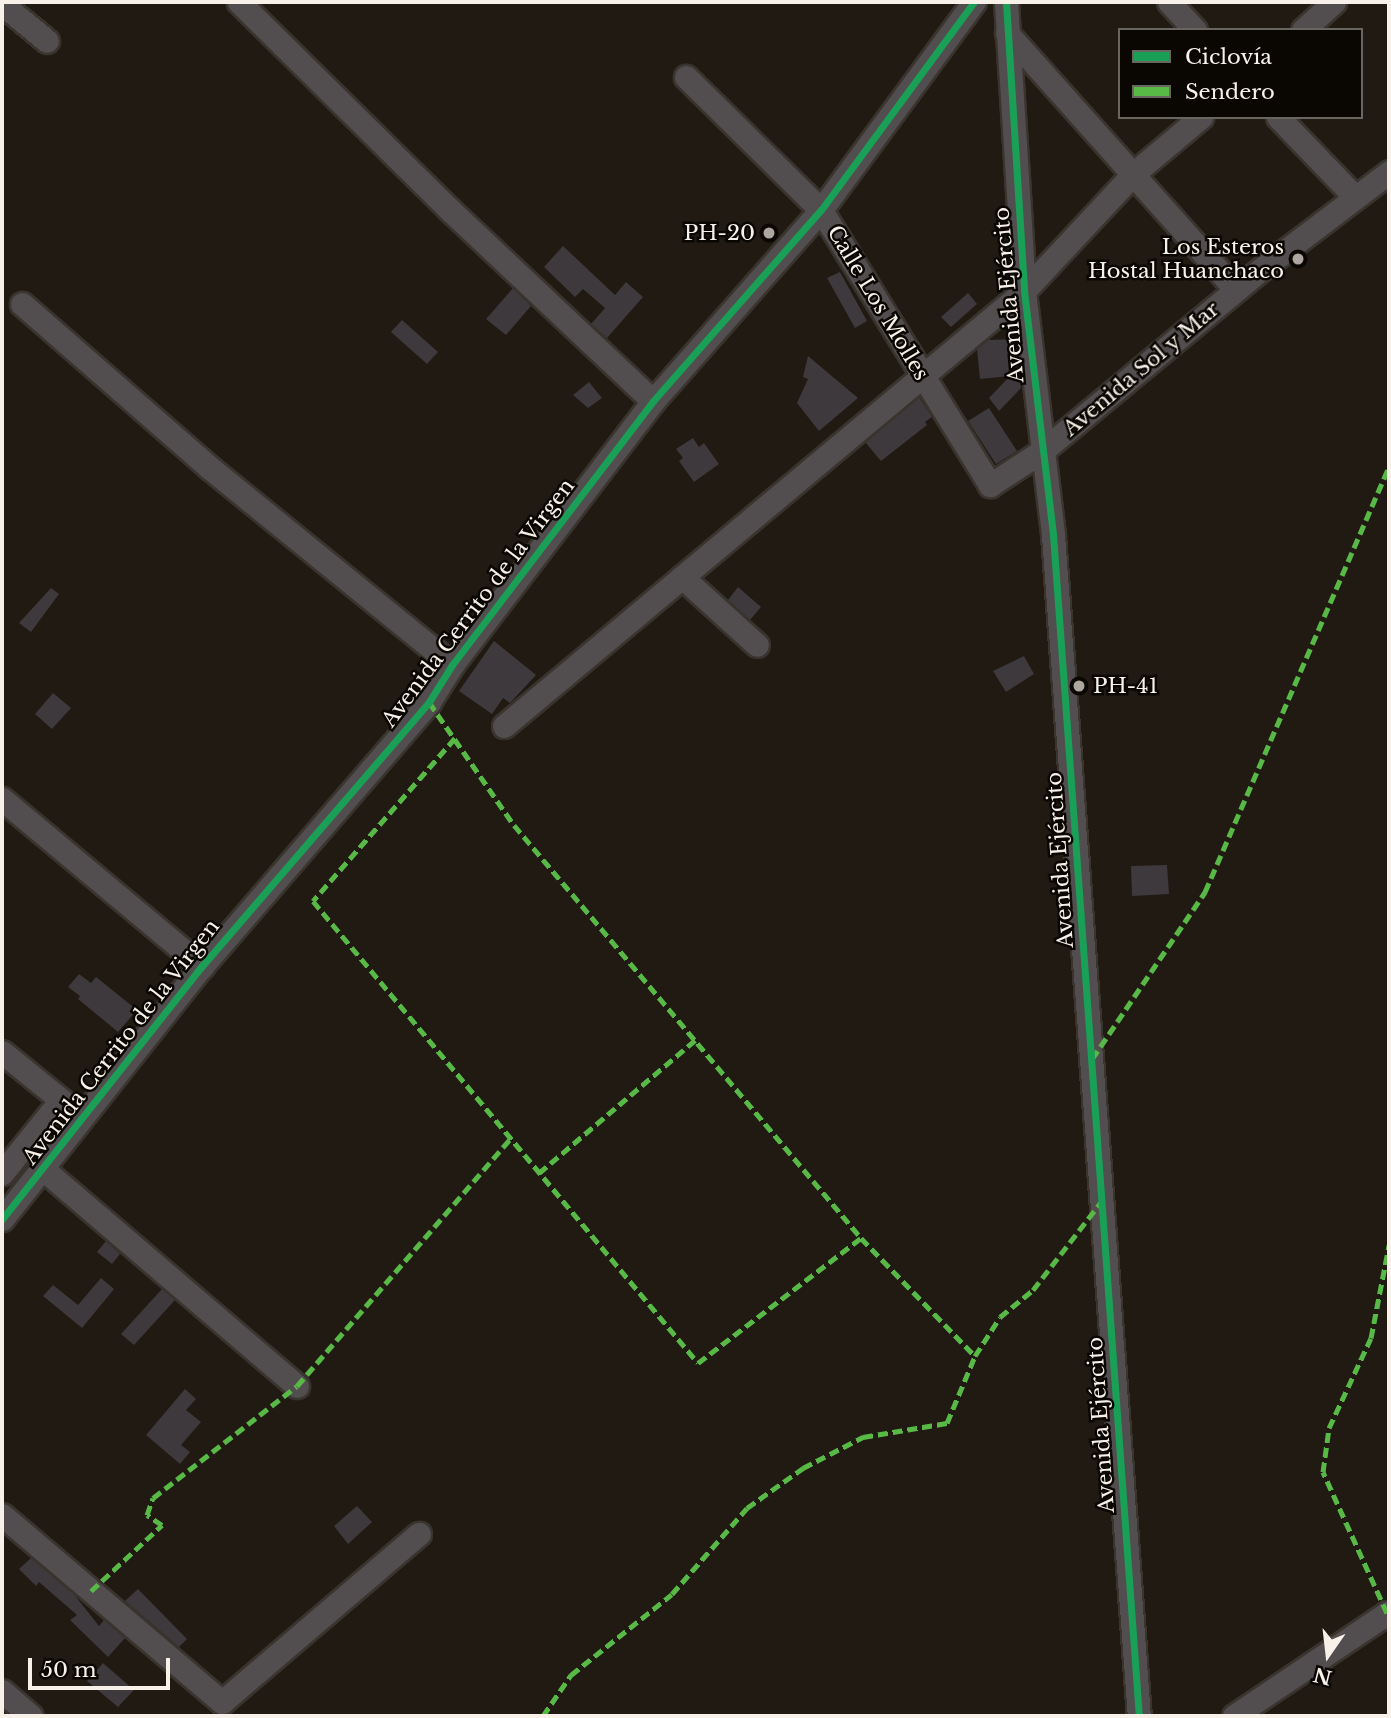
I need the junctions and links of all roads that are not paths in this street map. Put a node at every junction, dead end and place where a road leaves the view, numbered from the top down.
1 (239, 2) edge
2 (974, 2) edge
3 (1006, 2) edge
4 (1169, 2) edge
5 (1334, 2) edge
6 (2, 4) edge
7 (1193, 28) edge
8 (1305, 28) edge
9 (1007, 33) junction
10 (47, 41) dead end
11 (686, 77) dead end
12 (1200, 119) edge
13 (1280, 119) edge
14 (1389, 172) edge
15 (1133, 174) junction
16 (1355, 198) junction
17 (821, 210) junction
18 (1236, 289) junction
19 (1024, 291) junction
20 (22, 304) dead end
21 (924, 378) junction
22 (653, 401) junction
23 (1042, 451) junction
24 (990, 485) joint
25 (682, 576) junction
26 (757, 645) dead end
27 (452, 665) junction
28 (504, 726) dead end
29 (2, 799) edge
30 (202, 966) junction
31 (2, 1052) edge
32 (43, 1169) junction
33 (2, 1173) edge
34 (2, 1219) edge
35 (297, 1386) dead end
36 (2, 1515) edge
37 (419, 1534) dead end
38 (1389, 1615) edge
39 (2, 1691) edge
40 (31, 1716) edge
41 (1139, 1716) edge
42 (1234, 1716) edge

1 - 22 street
2 - 17 street, Avenida Cerrito de la Virgen
3 - 9 street, Avenida Ejército
4 - 7 street
5 - 8 street
6 - 10 street
9 - 15 street
9 - 19 street, Avenida Ejército
11 - 17 street, Calle Los Molles
12 - 15 street
13 - 16 street
14 - 16 street, Avenida Sol y Mar
15 - 18 street
15 - 19 street
16 - 18 street, Avenida Sol y Mar
17 - 21 street, Calle Los Molles
17 - 22 street, Avenida Cerrito de la Virgen
18 - 23 street, Avenida Sol y Mar
19 - 21 street
19 - 23 street, Avenida Ejército
20 - 27 street
21 - 24 street, Calle Los Molles
21 - 25 street
22 - 27 street, Avenida Cerrito de la Virgen
23 - 24 street, Avenida Sol y Mar
23 - 41 street, Avenida Ejército
25 - 26 street
25 - 28 street
27 - 30 street, Avenida Cerrito de la Virgen
29 - 30 street
30 - 32 street, Avenida Cerrito de la Virgen
31 - 33 street
32 - 34 street, Avenida Cerrito de la Virgen
32 - 35 street
36 - 37 street
38 - 42 street
39 - 40 street

